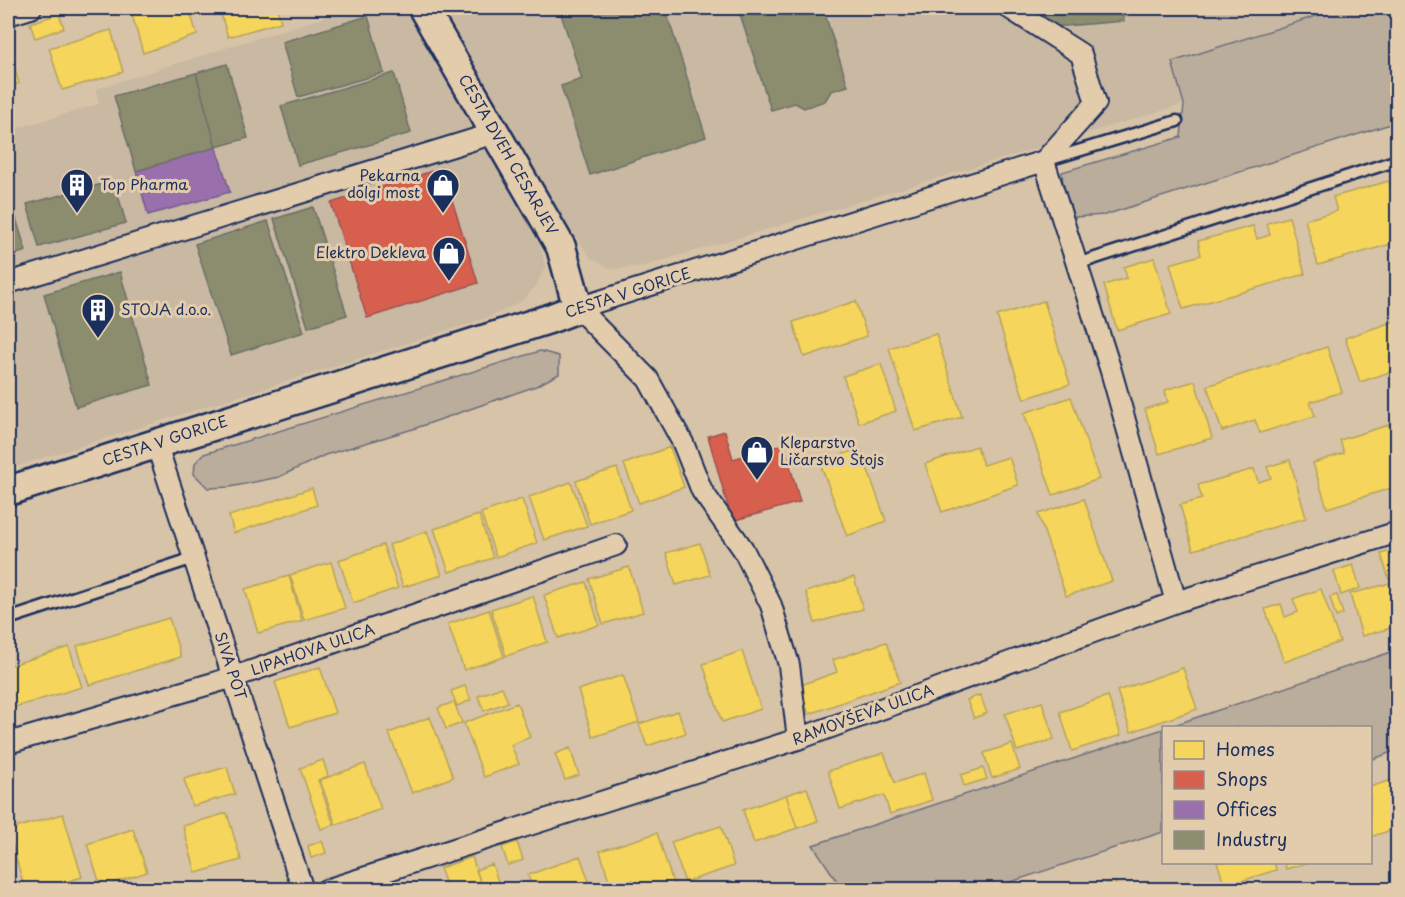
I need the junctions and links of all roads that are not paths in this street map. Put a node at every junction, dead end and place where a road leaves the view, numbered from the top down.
1 (31, 8) edge
2 (423, 8) edge
3 (1009, 8) edge
4 (8, 15) edge
5 (1177, 121) dead end
6 (495, 133) junction
7 (1398, 160) edge
8 (1044, 161) junction
9 (1077, 264) junction
10 (8, 283) edge
11 (578, 308) junction
12 (156, 443) junction
13 (8, 491) edge
14 (1398, 532) edge
15 (616, 545) dead end
16 (194, 558) junction
17 (1176, 602) junction
18 (8, 620) edge
19 (234, 677) junction
20 (798, 739) junction
21 (8, 743) edge
22 (303, 890) edge
23 (326, 890) edge

1 - 4 street
2 - 6 street, CESTA DVEH CESARJEV
3 - 8 street
5 - 8 lane
6 - 10 street
6 - 11 street, CESTA DVEH CESARJEV
7 - 9 lane
8 - 9 street
8 - 11 street, CESTA V GORICE
9 - 17 street
11 - 12 street, CESTA V GORICE
11 - 20 street
12 - 13 street, CESTA V GORICE
12 - 16 street, SIVA POT
14 - 17 street, RAMOVŠEVA ULICA
15 - 19 street, LIPAHOVA ULICA
16 - 18 lane
16 - 19 street, SIVA POT
17 - 20 street, RAMOVŠEVA ULICA
19 - 21 street, LIPAHOVA ULICA
19 - 22 street, SIVA POT
20 - 23 street, RAMOVŠEVA ULICA

